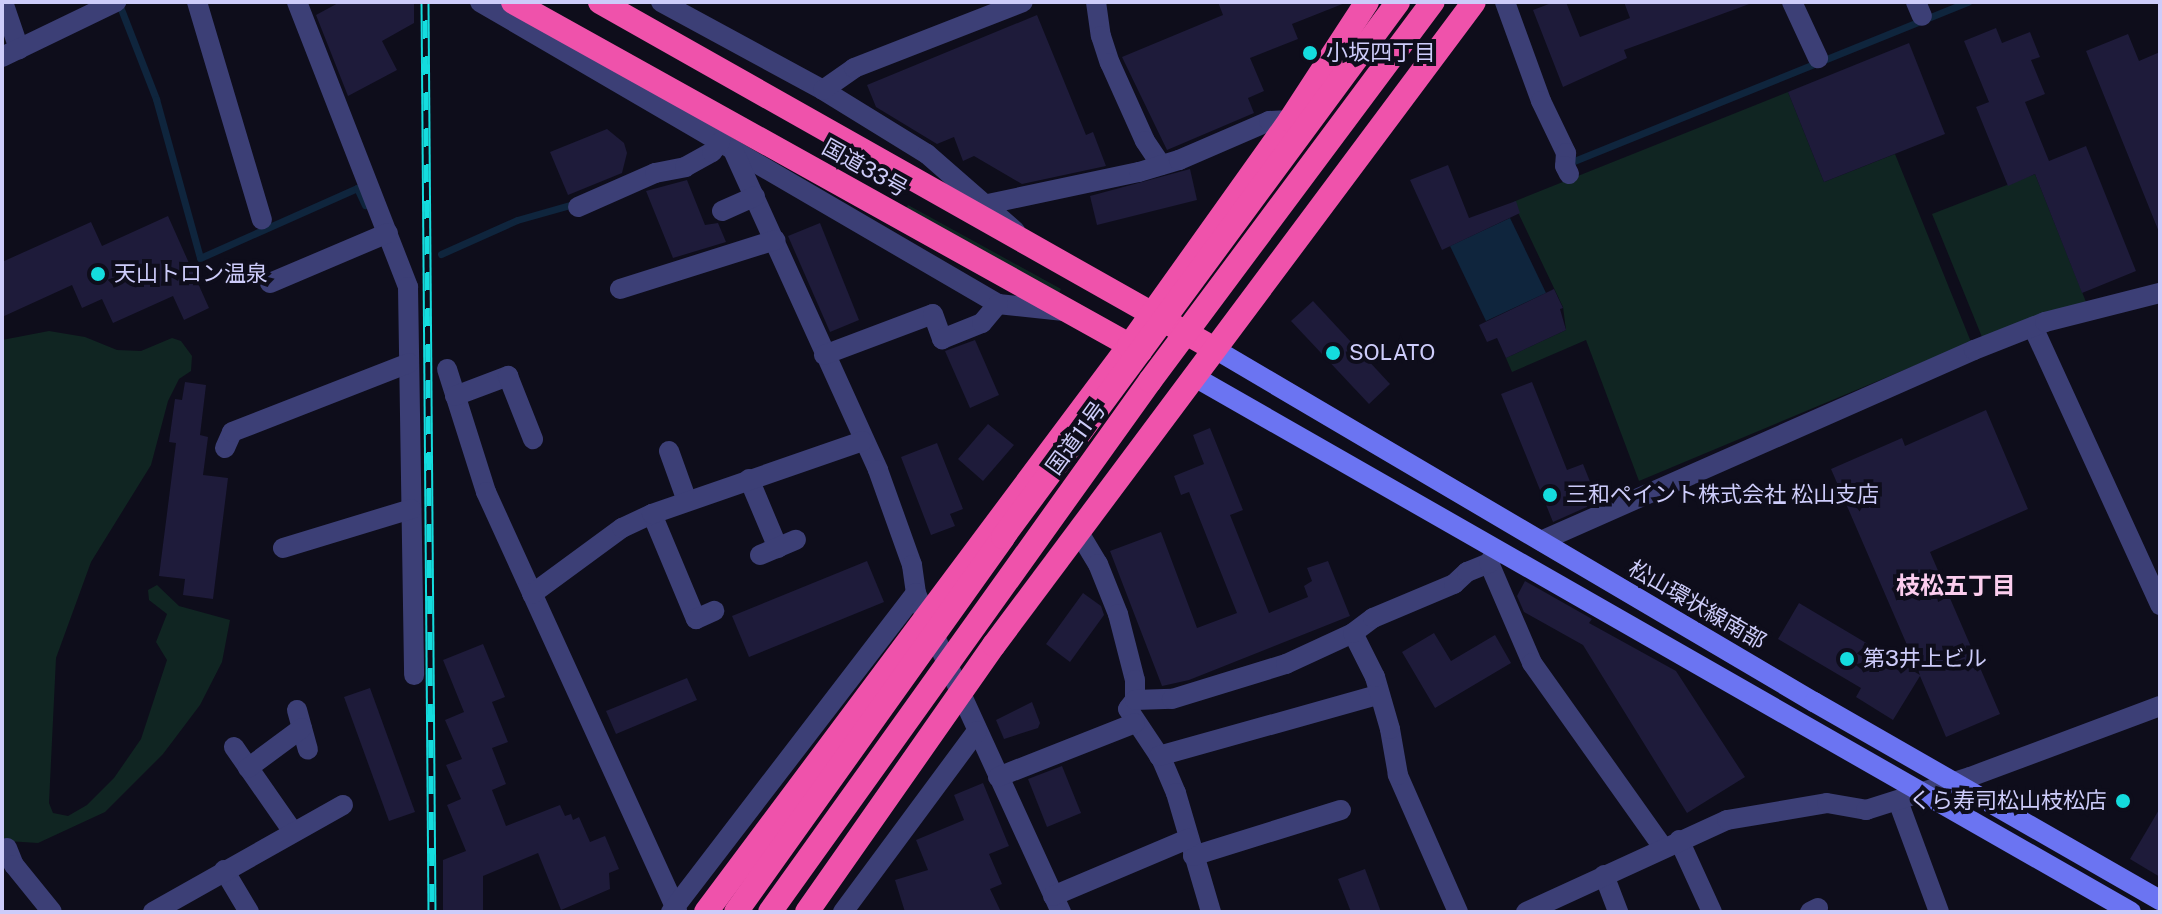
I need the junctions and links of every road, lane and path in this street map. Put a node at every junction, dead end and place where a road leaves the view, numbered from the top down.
1 (3, 2) edge
2 (116, 2) edge
3 (197, 2) edge
4 (297, 2) edge
5 (480, 2) edge
6 (513, 2) edge
7 (600, 2) edge
8 (661, 2) edge
9 (1023, 2) edge
10 (1096, 2) edge
11 (1367, 2) edge
12 (1398, 2) edge
13 (1433, 2) edge
14 (1474, 2) edge
15 (1505, 2) edge
16 (1792, 2) edge
17 (685, 10) edge
18 (10, 53) edge
19 (1818, 58) dead end
20 (823, 90) junction
21 (1290, 120) junction
22 (726, 146) junction
23 (1161, 165) junction
24 (1569, 174) dead end
25 (755, 196) junction
26 (988, 204) junction
27 (578, 207) dead end
28 (722, 211) dead end
29 (262, 220) dead end
30 (388, 233) junction
31 (775, 240) junction
32 (1030, 245) junction
33 (281, 285) dead end
34 (620, 289) dead end
35 (2160, 293) edge
36 (998, 304) junction
37 (1062, 311) junction
38 (1152, 311) junction
39 (2033, 327) junction
40 (1129, 346) junction
41 (1213, 348) junction
42 (824, 355) junction
43 (409, 363) junction
44 (447, 369) dead end
45 (1193, 376) junction
46 (455, 396) junction
47 (533, 439) dead end
48 (863, 441) junction
49 (225, 448) dead end
50 (669, 451) dead end
51 (749, 479) junction
52 (687, 501) junction
53 (411, 509) junction
54 (652, 514) junction
55 (1078, 531) junction
56 (1541, 541) junction
57 (283, 548) dead end
58 (778, 548) dead end
59 (1493, 556) junction
60 (532, 594) junction
61 (2160, 605) edge
62 (714, 611) dead end
63 (922, 611) junction
64 (1353, 633) junction
65 (994, 645) junction
66 (414, 675) dead end
67 (1378, 695) junction
68 (1135, 700) junction
69 (954, 704) junction
70 (2160, 706) edge
71 (1135, 723) junction
72 (977, 731) junction
73 (234, 747) dead end
74 (308, 750) dead end
75 (1159, 756) junction
76 (248, 768) junction
77 (998, 777) junction
78 (1956, 782) junction
79 (1922, 793) junction
80 (1898, 801) junction
81 (343, 805) dead end
82 (1341, 810) dead end
83 (293, 832) junction
84 (1671, 844) junction
85 (7, 848) dead end
86 (1190, 848) junction
87 (224, 870) junction
88 (1604, 875) junction
89 (2160, 900) edge
90 (1057, 904) edge
91 (670, 911) edge
92 (52, 912) edge
93 (153, 912) edge
94 (249, 912) edge
95 (706, 912) edge
96 (736, 912) edge
97 (770, 912) edge
98 (807, 912) edge
99 (843, 912) edge
100 (1211, 912) edge
101 (1458, 912) edge
102 (1526, 912) edge
103 (1618, 912) edge
104 (1712, 912) edge
105 (1939, 912) edge
106 (2131, 912) edge

1 - 18 street
2 - 18 street
3 - 29 street
4 - 30 street
5 - 22 street
6 - 37 highway, 国道33号
7 - 32 highway, 国道33号
8 - 17 street
9 - 20 street
10 - 23 street
11 - 21 highway
12 - 96 highway, 国道11号, bridge
13 - 97 highway, 国道11号, bridge
14 - 41 highway
15 - 24 street
16 - 19 street
17 - 20 street
20 - 26 street
21 - 23 street
21 - 38 highway
22 - 25 street
22 - 27 street
22 - 36 street
23 - 26 street
25 - 28 street
25 - 31 street
26 - 32 street
30 - 33 street
30 - 43 street
31 - 34 street
31 - 42 street
32 - 38 highway, 国道33号
35 - 39 street
36 - 37 street
36 - 42 street
37 - 40 highway, 国道33号
38 - 40 highway
38 - 41 highway, 国道33号
39 - 56 street
39 - 61 street
40 - 45 highway, 国道33号
40 - 63 highway
41 - 45 highway
41 - 56 street, 松山環状線南部
42 - 48 street
43 - 49 street
43 - 53 street
44 - 46 street
45 - 55 highway
45 - 59 street
46 - 47 street
46 - 60 street
48 - 51 street
48 - 63 street
50 - 52 street
51 - 52 street
51 - 58 street
52 - 54 street
53 - 57 street
53 - 66 street
54 - 60 street
54 - 62 street
55 - 65 highway
55 - 68 street
56 - 78 street, 松山環状線南部
59 - 64 street
59 - 79 street
59 - 84 street
60 - 91 street
63 - 65 street
63 - 69 street
63 - 91 street
63 - 95 highway
64 - 67 street
64 - 68 street
65 - 69 highway
67 - 75 street
67 - 101 street
68 - 71 street
69 - 72 street
69 - 98 highway
70 - 78 street
71 - 75 street
71 - 77 street
72 - 77 street
72 - 99 street
73 - 76 street
74 - 76 street
75 - 86 street
76 - 83 street
77 - 90 street
78 - 79 street
78 - 89 street, 松山環状線南部
79 - 80 street
79 - 106 street
80 - 84 street
80 - 105 street
81 - 83 street
82 - 86 street
83 - 87 street
84 - 88 street
84 - 104 street
85 - 92 street
86 - 90 street
86 - 100 street
87 - 93 street
87 - 94 street
88 - 102 street
88 - 103 street

